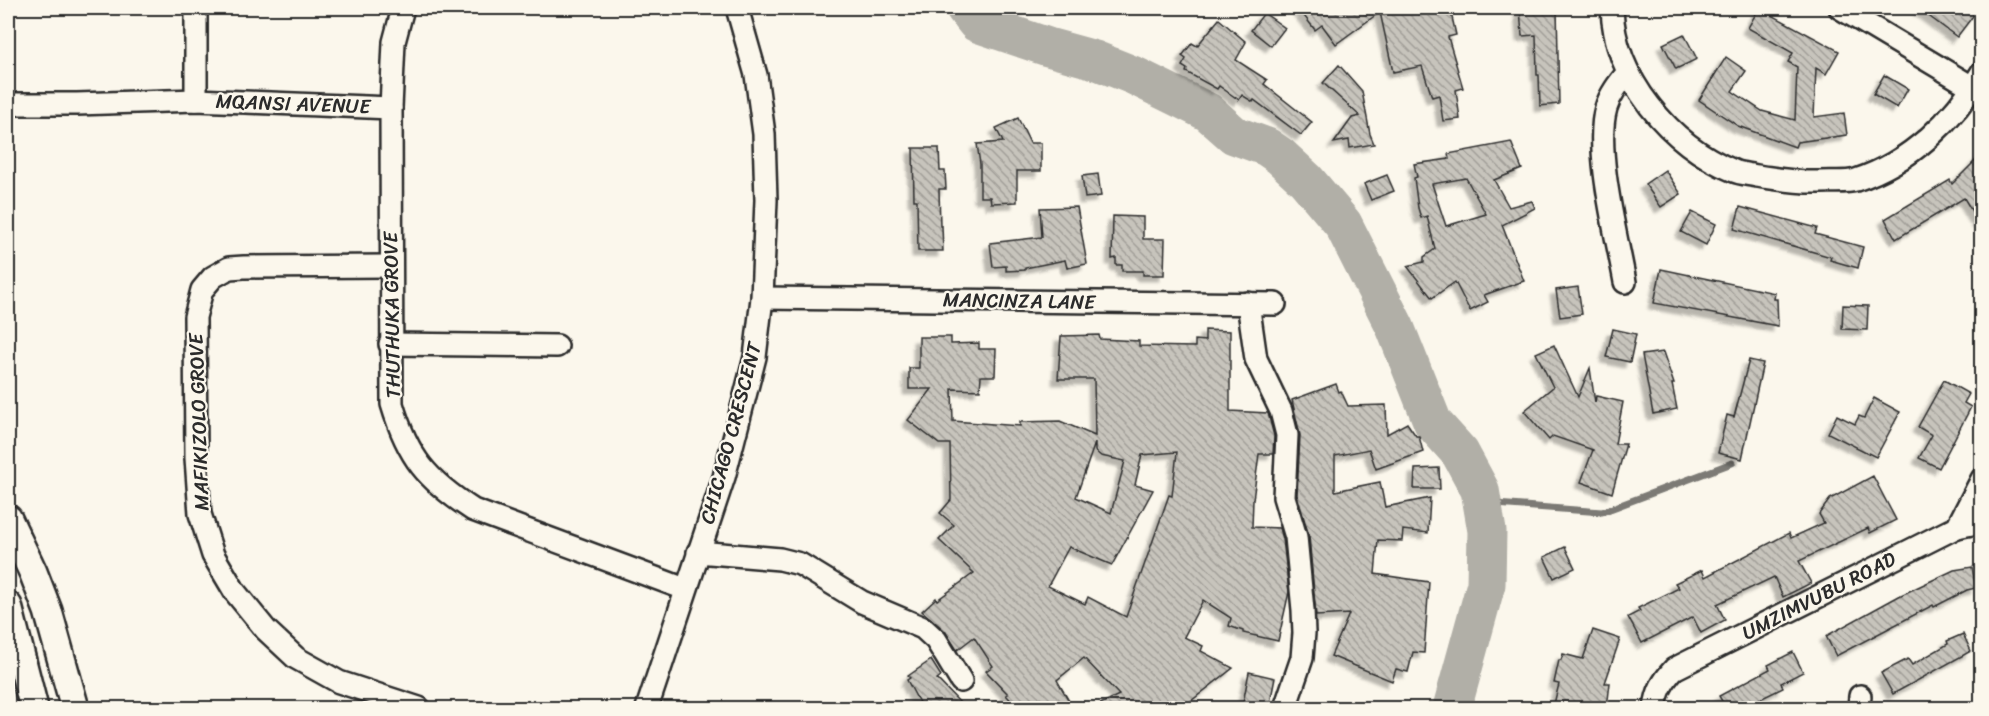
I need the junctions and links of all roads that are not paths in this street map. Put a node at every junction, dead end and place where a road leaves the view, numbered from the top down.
1 (196, 8) edge
2 (403, 8) edge
3 (736, 8) edge
4 (1612, 8) edge
5 (1840, 8) edge
6 (1628, 72) junction
7 (1978, 84) edge
8 (196, 100) junction
9 (8, 104) edge
10 (391, 108) junction
11 (390, 266) junction
12 (1625, 282) dead end
13 (762, 298) junction
14 (1248, 303) junction
15 (1275, 304) dead end
16 (390, 344) junction
17 (557, 346) dead end
18 (1982, 479) edge
19 (8, 519) edge
20 (1982, 522) edge
21 (1957, 527) junction
22 (698, 552) junction
23 (685, 589) junction
24 (8, 606) edge
25 (961, 681) dead end
26 (34, 708) edge
27 (75, 708) edge
28 (419, 708) edge
29 (646, 708) edge
30 (1285, 708) edge
31 (1655, 708) edge

1 - 8 street, MQANSI AVENUE
2 - 10 street, THUTHUKA GROVE
3 - 13 street, CHICAGO CRESCENT
4 - 6 street
5 - 7 street
6 - 7 street
6 - 12 street
8 - 9 street, MQANSI AVENUE
8 - 10 street, MQANSI AVENUE
10 - 11 street, THUTHUKA GROVE
11 - 16 street, THUTHUKA GROVE
11 - 28 street, MAFIKIZOLO GROVE
13 - 14 street, MANCINZA LANE
13 - 22 street, CHICAGO CRESCENT
14 - 15 street, MANCINZA LANE
14 - 30 street
16 - 17 street
16 - 23 street, THUTHUKA GROVE
18 - 21 street
19 - 27 street
20 - 21 street, UMZIMVUBU ROAD
21 - 31 street, UMZIMVUBU ROAD
22 - 23 street, CHICAGO CRESCENT
22 - 25 street
23 - 29 street, CHICAGO CRESCENT
24 - 26 street

